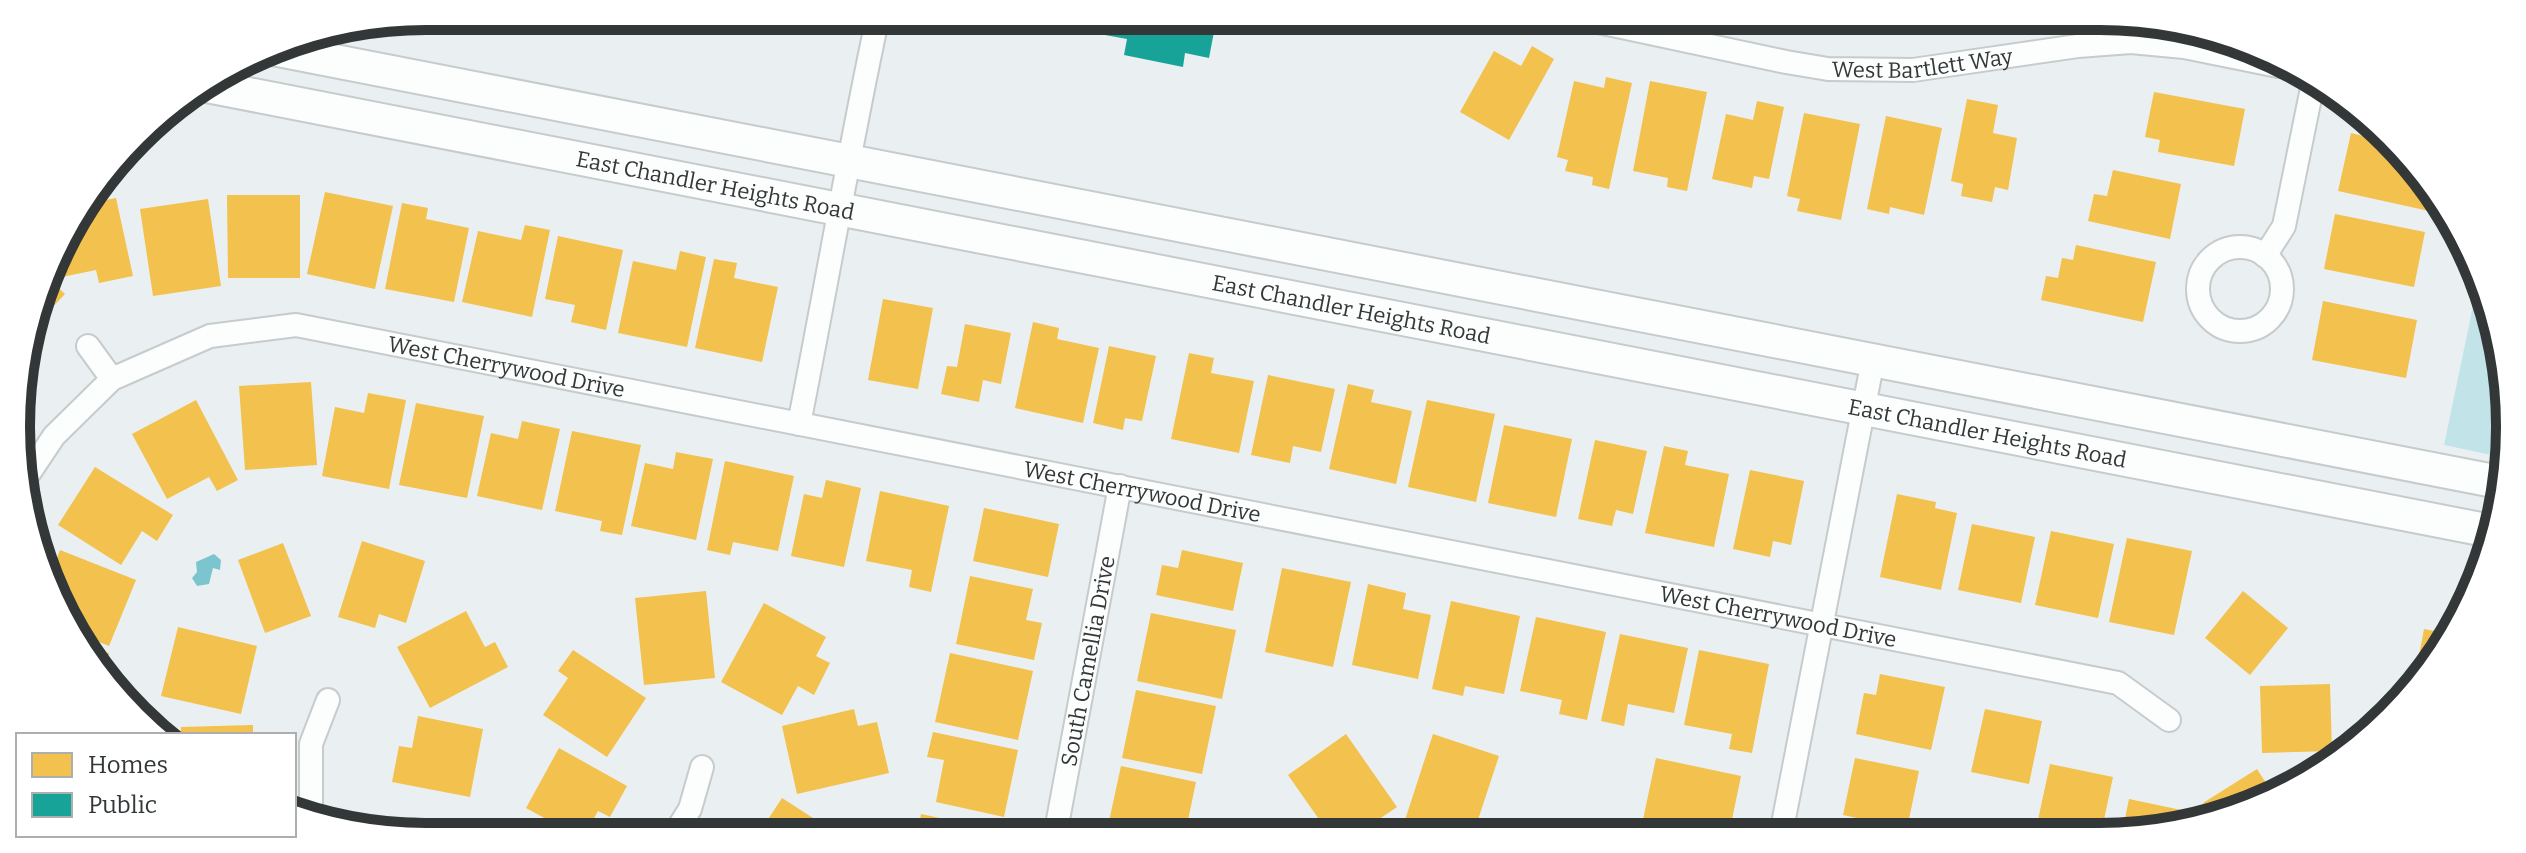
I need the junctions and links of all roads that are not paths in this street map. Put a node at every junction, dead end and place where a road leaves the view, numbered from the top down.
1 (875, 30) edge
2 (1632, 30) edge
3 (294, 53) edge
4 (2253, 61) edge
5 (219, 88) edge
6 (2311, 91) edge
7 (847, 160) junction
8 (840, 210) junction
9 (2265, 256) dead end
10 (88, 346) dead end
11 (1873, 360) junction
12 (112, 379) junction
13 (1864, 408) junction
14 (799, 424) junction
15 (32, 469) edge
16 (2492, 481) edge
17 (1120, 486) junction
18 (2482, 529) edge
19 (1823, 624) junction
20 (328, 700) dead end
21 (2169, 720) dead end
22 (702, 767) dead end
23 (311, 805) edge
24 (681, 823) edge
25 (1057, 823) edge
26 (1783, 823) edge

1 - 7 street
2 - 4 street, West Bartlett Way
3 - 7 main road
5 - 8 main road, East Chandler Heights Road
6 - 9 street
7 - 8 street
7 - 11 main road
8 - 13 main road, East Chandler Heights Road
8 - 14 street
10 - 12 street
11 - 13 street
11 - 16 main road
12 - 14 street, West Cherrywood Drive
12 - 15 street
13 - 18 main road, East Chandler Heights Road
13 - 19 street
14 - 17 street, West Cherrywood Drive
17 - 19 street, West Cherrywood Drive
17 - 25 street, South Camellia Drive
19 - 21 street, West Cherrywood Drive
19 - 26 street
20 - 23 street
22 - 24 street

